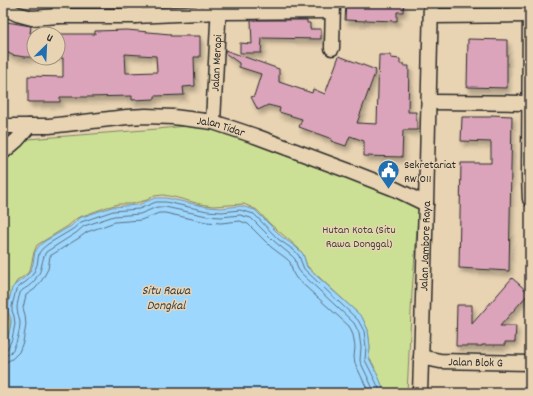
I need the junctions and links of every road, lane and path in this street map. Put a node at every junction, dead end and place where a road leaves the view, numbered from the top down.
1 (530, 3) edge
2 (3, 7) edge
3 (332, 7) edge
4 (219, 8) edge
5 (135, 9) edge
6 (431, 9) edge
7 (60, 10) edge
8 (530, 15) edge
9 (332, 48) dead end
10 (429, 102) junction
11 (530, 103) edge
12 (213, 122) junction
13 (3, 124) edge
14 (29, 126) junction
15 (3, 152) edge
16 (530, 178) edge
17 (530, 199) edge
18 (426, 204) junction
19 (421, 357) junction
20 (530, 363) edge
21 (420, 393) edge

1 - 8 street
2 - 7 street
3 - 4 street
3 - 9 street
4 - 5 street
4 - 12 street, Jalan Merapi
5 - 7 street
6 - 8 street
6 - 10 street, Jalan Jambore Raya
8 - 11 street
10 - 11 street
10 - 18 street, Jalan Jambore Raya
11 - 16 street
12 - 14 street, Jalan Tidar
12 - 18 street, Jalan Tidar
13 - 14 street, Jalan Tidar
14 - 15 street
16 - 17 street
18 - 19 street, Jalan Jambore Raya
19 - 20 street, Jalan Blok G
19 - 21 street, Jalan Jambore Raya

